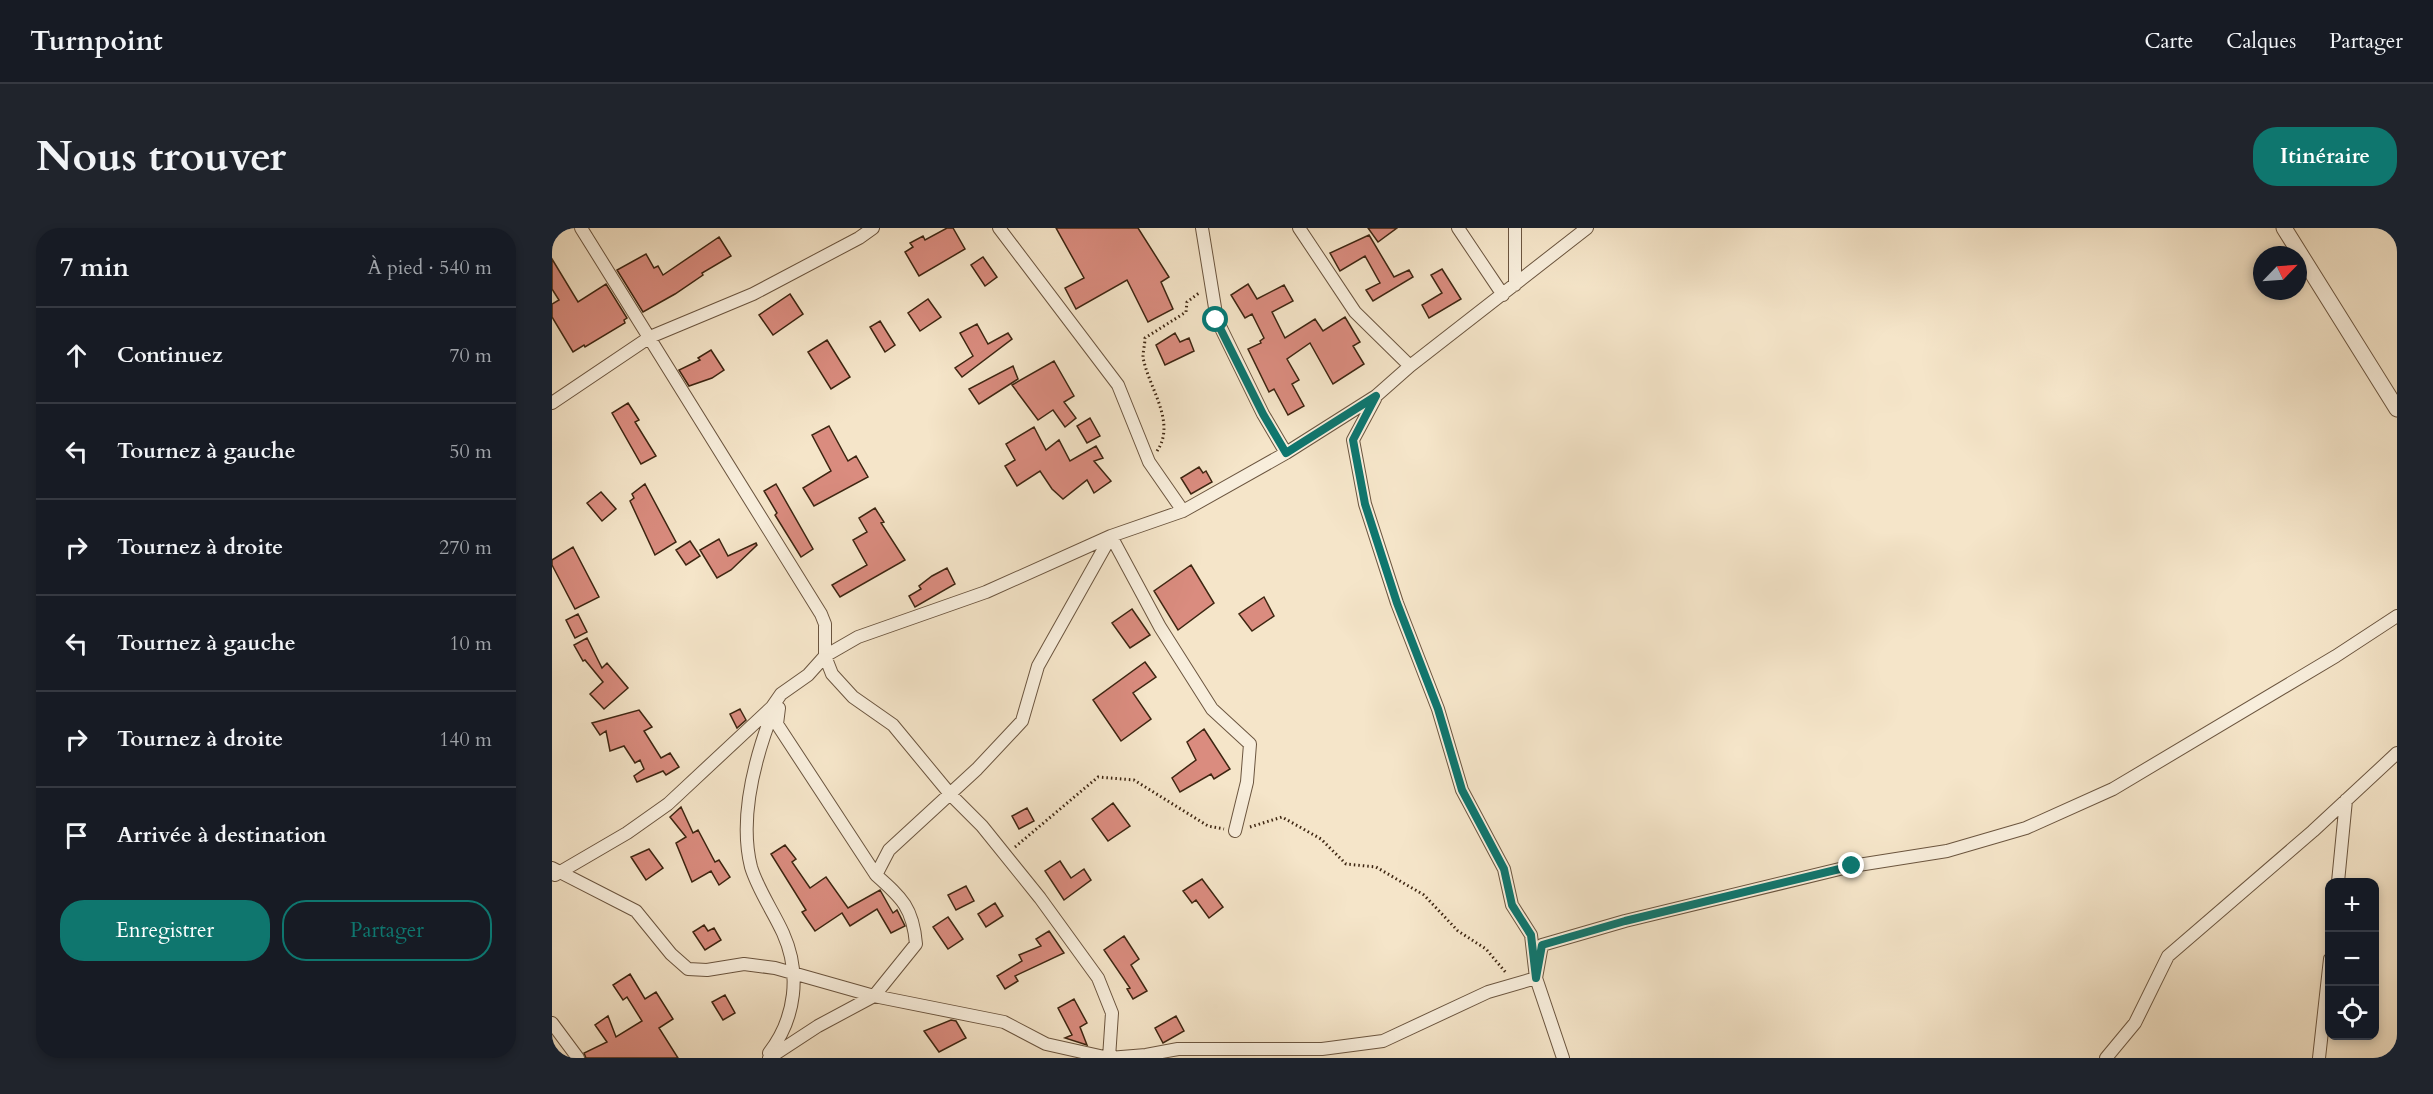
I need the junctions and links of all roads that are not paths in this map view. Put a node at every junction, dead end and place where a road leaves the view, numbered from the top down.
1 (581, 228) edge
2 (873, 228) edge
3 (999, 228) edge
4 (1202, 228) edge
5 (1299, 228) edge
6 (1458, 228) edge
7 (1515, 228) edge
8 (1587, 228) edge
9 (2284, 228) edge
10 (1515, 285) junction
11 (1503, 295) junction
12 (650, 337) junction
13 (1410, 366) junction
14 (1376, 396) junction
15 (552, 403) edge
16 (2397, 408) edge
17 (1286, 453) junction
18 (1183, 511) junction
19 (1112, 536) junction
20 (2397, 616) edge
21 (825, 656) junction
22 (780, 694) junction
23 (2397, 753) edge
24 (950, 794) junction
25 (2346, 800) junction
26 (1235, 831) road end
27 (555, 872) edge
28 (876, 875) junction
29 (2338, 878) edge
30 (795, 974) junction
31 (1536, 978) junction
32 (2327, 986) edge
33 (874, 996) junction
34 (552, 1023) edge
35 (578, 1058) edge
36 (768, 1058) edge
37 (1109, 1058) edge
38 (1563, 1058) edge
39 (2106, 1058) edge
40 (2319, 1058) edge

1 - 12 street
2 - 12 street
3 - 18 street
4 - 17 street
5 - 13 street
6 - 11 street
7 - 10 street
8 - 10 street
9 - 16 street
10 - 11 street
11 - 13 street
12 - 15 street
12 - 21 street
13 - 14 street
14 - 17 street
14 - 31 street
17 - 18 street
18 - 19 street
19 - 21 street
19 - 24 street
19 - 26 street
20 - 31 street
21 - 22 street
21 - 24 street
22 - 27 street
22 - 28 street
22 - 30 street
23 - 25 street
24 - 28 street
24 - 37 street
25 - 29 street
25 - 39 street
27 - 30 street
28 - 33 street
30 - 33 street
30 - 36 street
31 - 37 street
31 - 38 street
32 - 40 street
33 - 36 street
33 - 37 street
34 - 35 street

